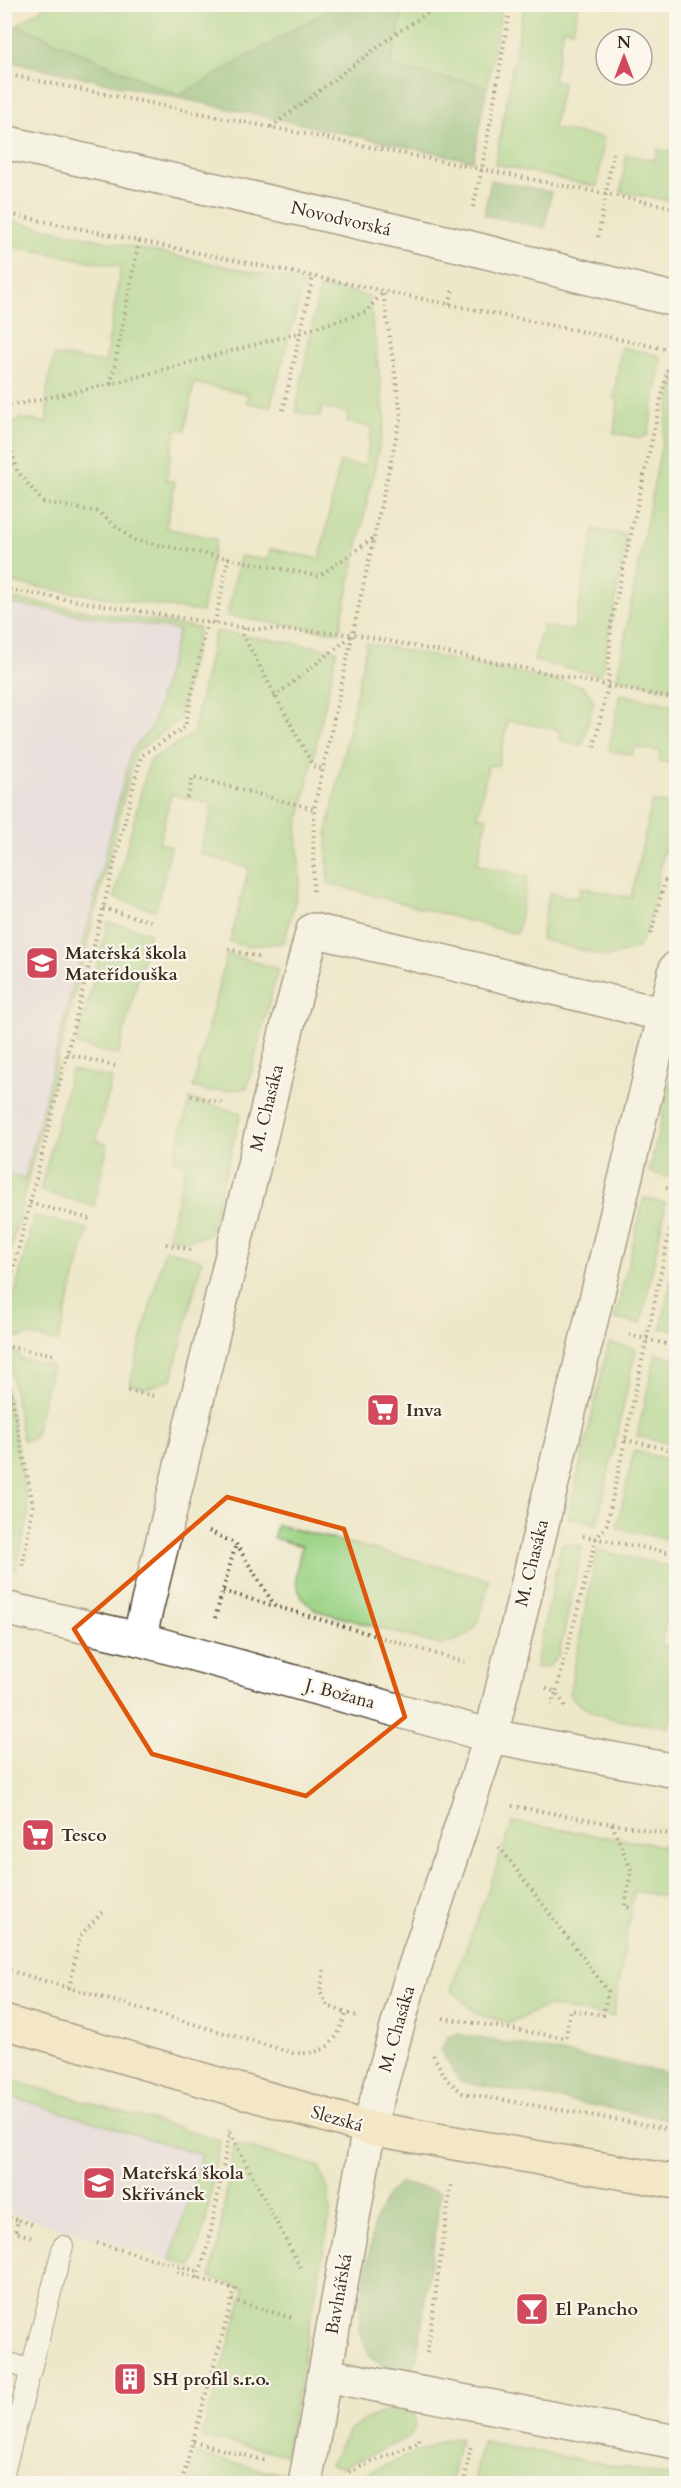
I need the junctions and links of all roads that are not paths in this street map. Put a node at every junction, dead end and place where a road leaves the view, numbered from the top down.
1 (4, 142) edge
2 (676, 300) edge
3 (676, 968) edge
4 (665, 1016) junction
5 (10, 1610) edge
6 (140, 1639) junction
7 (491, 1736) junction
8 (676, 1771) edge
9 (4, 2022) edge
10 (372, 2116) junction
11 (676, 2182) edge
12 (63, 2246) dead end
13 (4, 2361) edge
14 (31, 2370) junction
15 (325, 2376) junction
16 (676, 2442) edge
17 (4, 2473) edge
18 (306, 2478) edge

1 - 2 street, Novodvorská
3 - 4 street, M. Chasáka
4 - 6 street, M. Chasáka
4 - 7 street, M. Chasáka
5 - 6 street, J. Božana
6 - 7 street, J. Božana
7 - 8 street, J. Božana
7 - 10 street, M. Chasáka
9 - 10 main road, Slezská
10 - 11 main road, Slezská
10 - 15 street, Bavlnářská
12 - 14 lane
13 - 14 lane
14 - 17 lane
15 - 16 street
15 - 18 street, Bavlnářská

